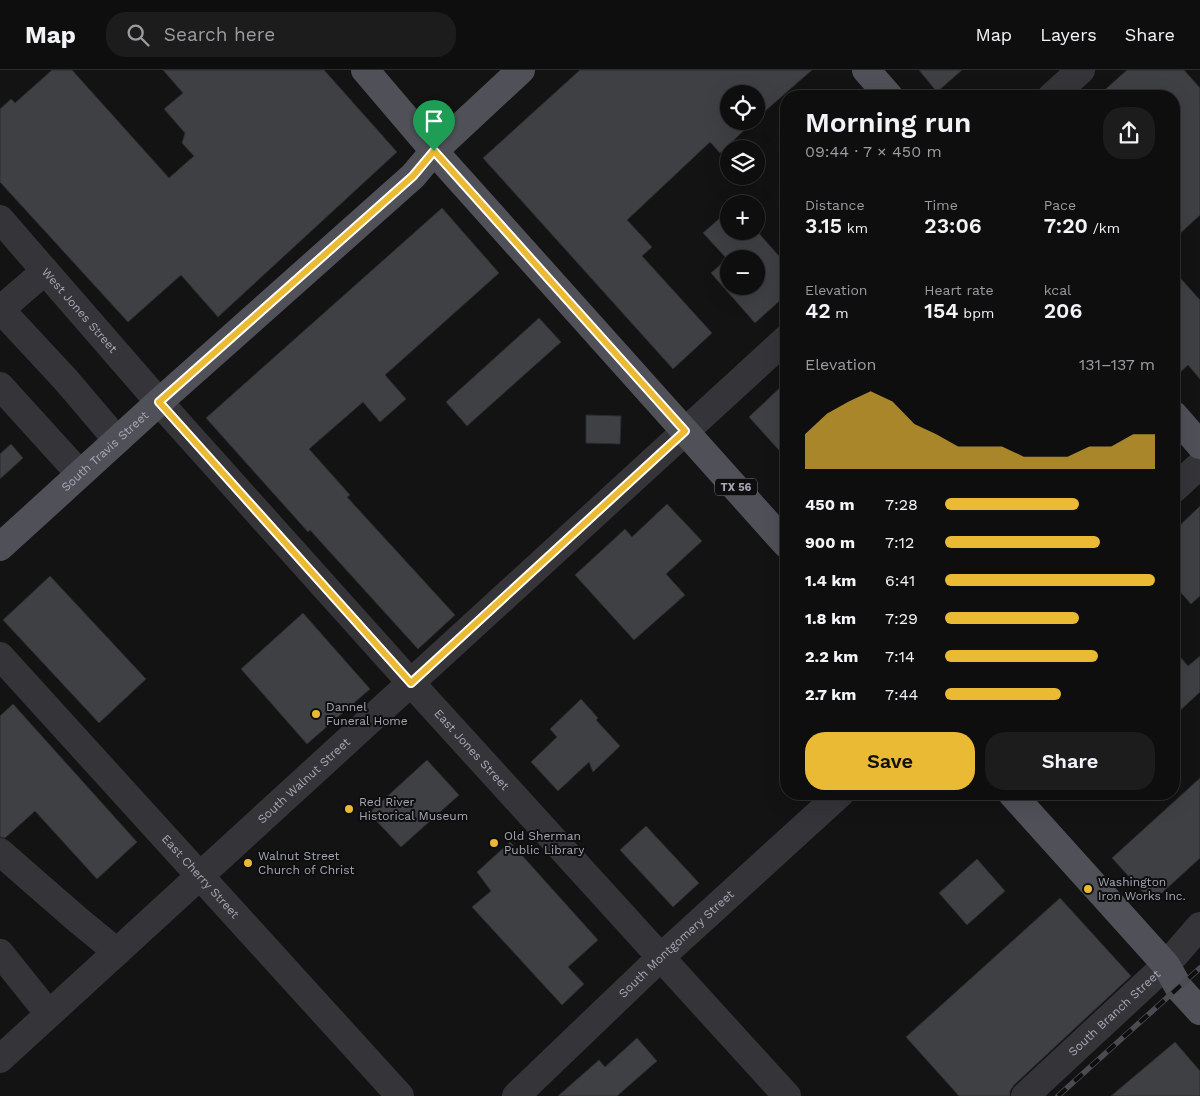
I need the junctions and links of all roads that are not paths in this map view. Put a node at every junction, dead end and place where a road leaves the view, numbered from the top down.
1 (364, 70) edge
2 (521, 70) edge
3 (866, 70) edge
4 (1081, 70) edge
5 (884, 90) edge
6 (1059, 90) edge
7 (434, 151) junction
8 (2, 225) edge
9 (45, 271) junction
10 (0, 310) edge
11 (780, 344) edge
12 (0, 386) edge
13 (159, 402) junction
14 (1180, 423) edge
15 (685, 431) junction
16 (117, 440) junction
17 (1200, 445) edge
18 (1200, 464) edge
19 (80, 474) junction
20 (1180, 482) edge
21 (780, 537) edge
22 (0, 547) edge
23 (0, 656) edge
24 (411, 683) junction
25 (833, 800) edge
26 (1017, 800) edge
27 (0, 852) edge
28 (200, 876) junction
29 (1200, 926) edge
30 (117, 952) junction
31 (0, 953) edge
32 (661, 957) junction
33 (1166, 964) junction
34 (1200, 1011) edge
35 (49, 1014) junction
36 (0, 1059) edge
37 (400, 1096) edge
38 (516, 1096) edge
39 (787, 1096) edge
40 (1025, 1096) edge

1 - 7 main road, TX 56
2 - 7 main road, South Travis Street
3 - 5 main road
4 - 6 street
7 - 13 main road, South Travis Street
7 - 15 main road, TX 56
8 - 9 street, West Jones Street
9 - 10 street
9 - 13 street, West Jones Street
10 - 16 street
11 - 15 street, South Walnut Street
12 - 19 street
13 - 16 main road, South Travis Street
13 - 24 street, East Jones Street
14 - 17 main road
15 - 21 main road, TX 56
15 - 24 street, South Walnut Street
16 - 19 main road, South Travis Street
18 - 20 street
19 - 22 main road, South Travis Street
23 - 28 street, East Cherry Street
24 - 28 street, South Walnut Street
24 - 32 street, East Jones Street
25 - 32 street, South Montgomery Street
26 - 33 main road
27 - 30 street
28 - 30 street, South Walnut Street
28 - 37 street, East Cherry Street
29 - 33 street, South Branch Street
30 - 35 street, South Walnut Street
31 - 35 street
32 - 38 street, South Montgomery Street
32 - 39 street, East Jones Street
33 - 34 main road
33 - 40 street, South Branch Street
35 - 36 street, South Walnut Street

